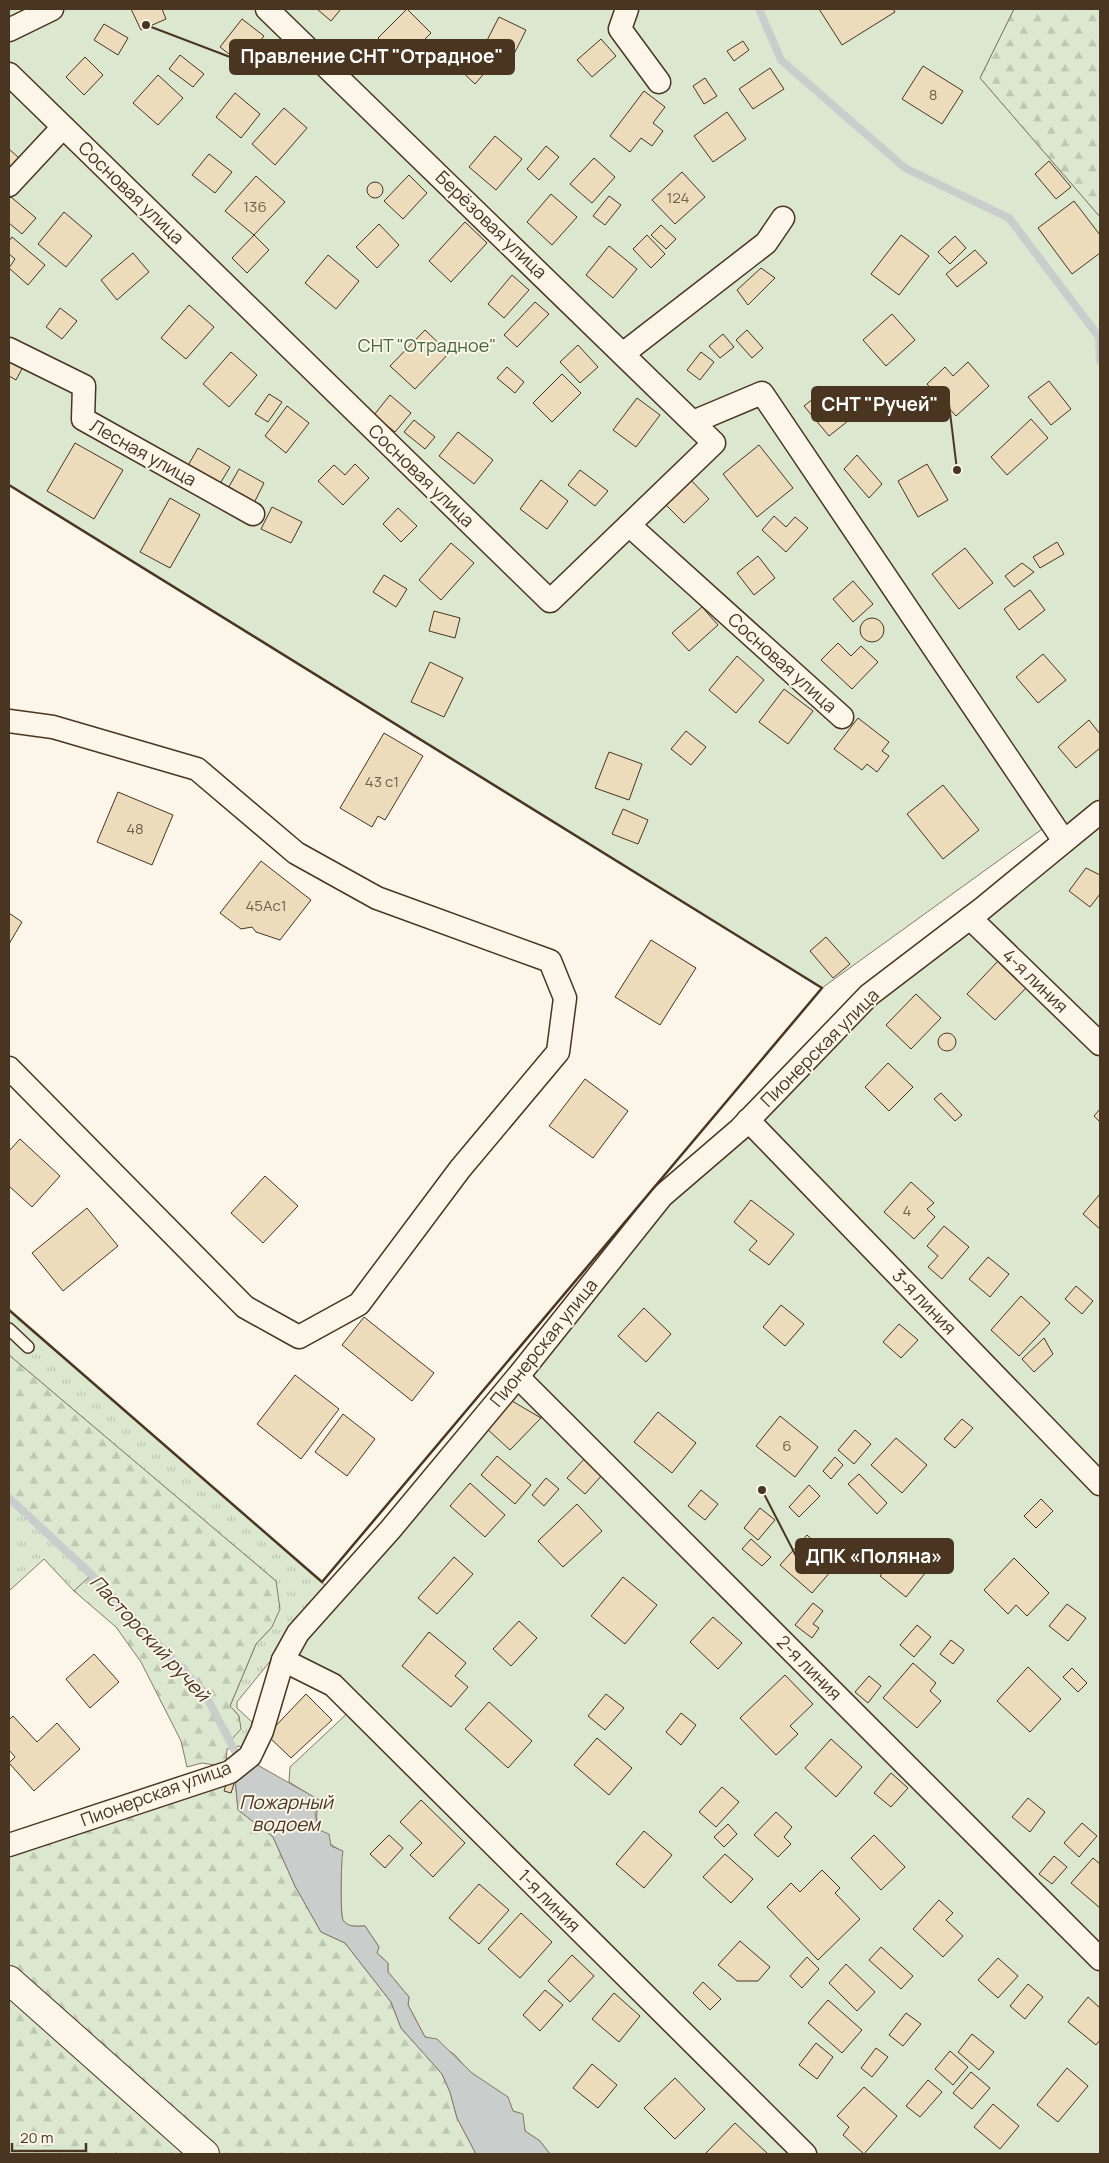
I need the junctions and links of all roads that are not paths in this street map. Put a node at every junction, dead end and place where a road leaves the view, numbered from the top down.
1 (52, 9) edge
2 (268, 9) edge
3 (627, 9) edge
4 (9, 30) edge
5 (9, 74) edge
6 (659, 82) dead end
7 (63, 127) junction
8 (9, 186) edge
9 (783, 218) dead end
10 (9, 349) edge
11 (624, 353) junction
12 (692, 422) junction
13 (253, 514) dead end
14 (629, 525) junction
15 (842, 717) dead end
16 (9, 721) edge
17 (1100, 812) edge
18 (1064, 841) junction
19 (970, 918) junction
20 (1100, 1044) edge
21 (9, 1068) edge
22 (748, 1120) junction
23 (9, 1329) edge
24 (28, 1347) dead end
25 (518, 1377) junction
26 (1100, 1484) edge
27 (283, 1660) junction
28 (9, 1845) edge
29 (1100, 1959) edge
30 (9, 1980) edge
31 (205, 2154) edge
32 (805, 2154) edge

1 - 4 street
2 - 11 street, Берёзовая улица
3 - 6 street
5 - 7 street, Сосновая улица
7 - 8 street
7 - 14 street, Сосновая улица
9 - 11 street
10 - 13 street, Лесная улица
11 - 12 street, Берёзовая улица
12 - 14 street, Берёзовая улица
12 - 18 street
14 - 15 street, Сосновая улица
16 - 21 street
17 - 18 street, Пионерская улица
18 - 19 street, Пионерская улица
19 - 20 street, 4-я линия
19 - 22 street, Пионерская улица
22 - 25 street, Пионерская улица
22 - 26 street, 3-я линия
23 - 24 lane
25 - 27 street, Пионерская улица
25 - 29 street, 2-я линия
27 - 28 street, Пионерская улица
27 - 32 street, 1-я линия
30 - 31 street

